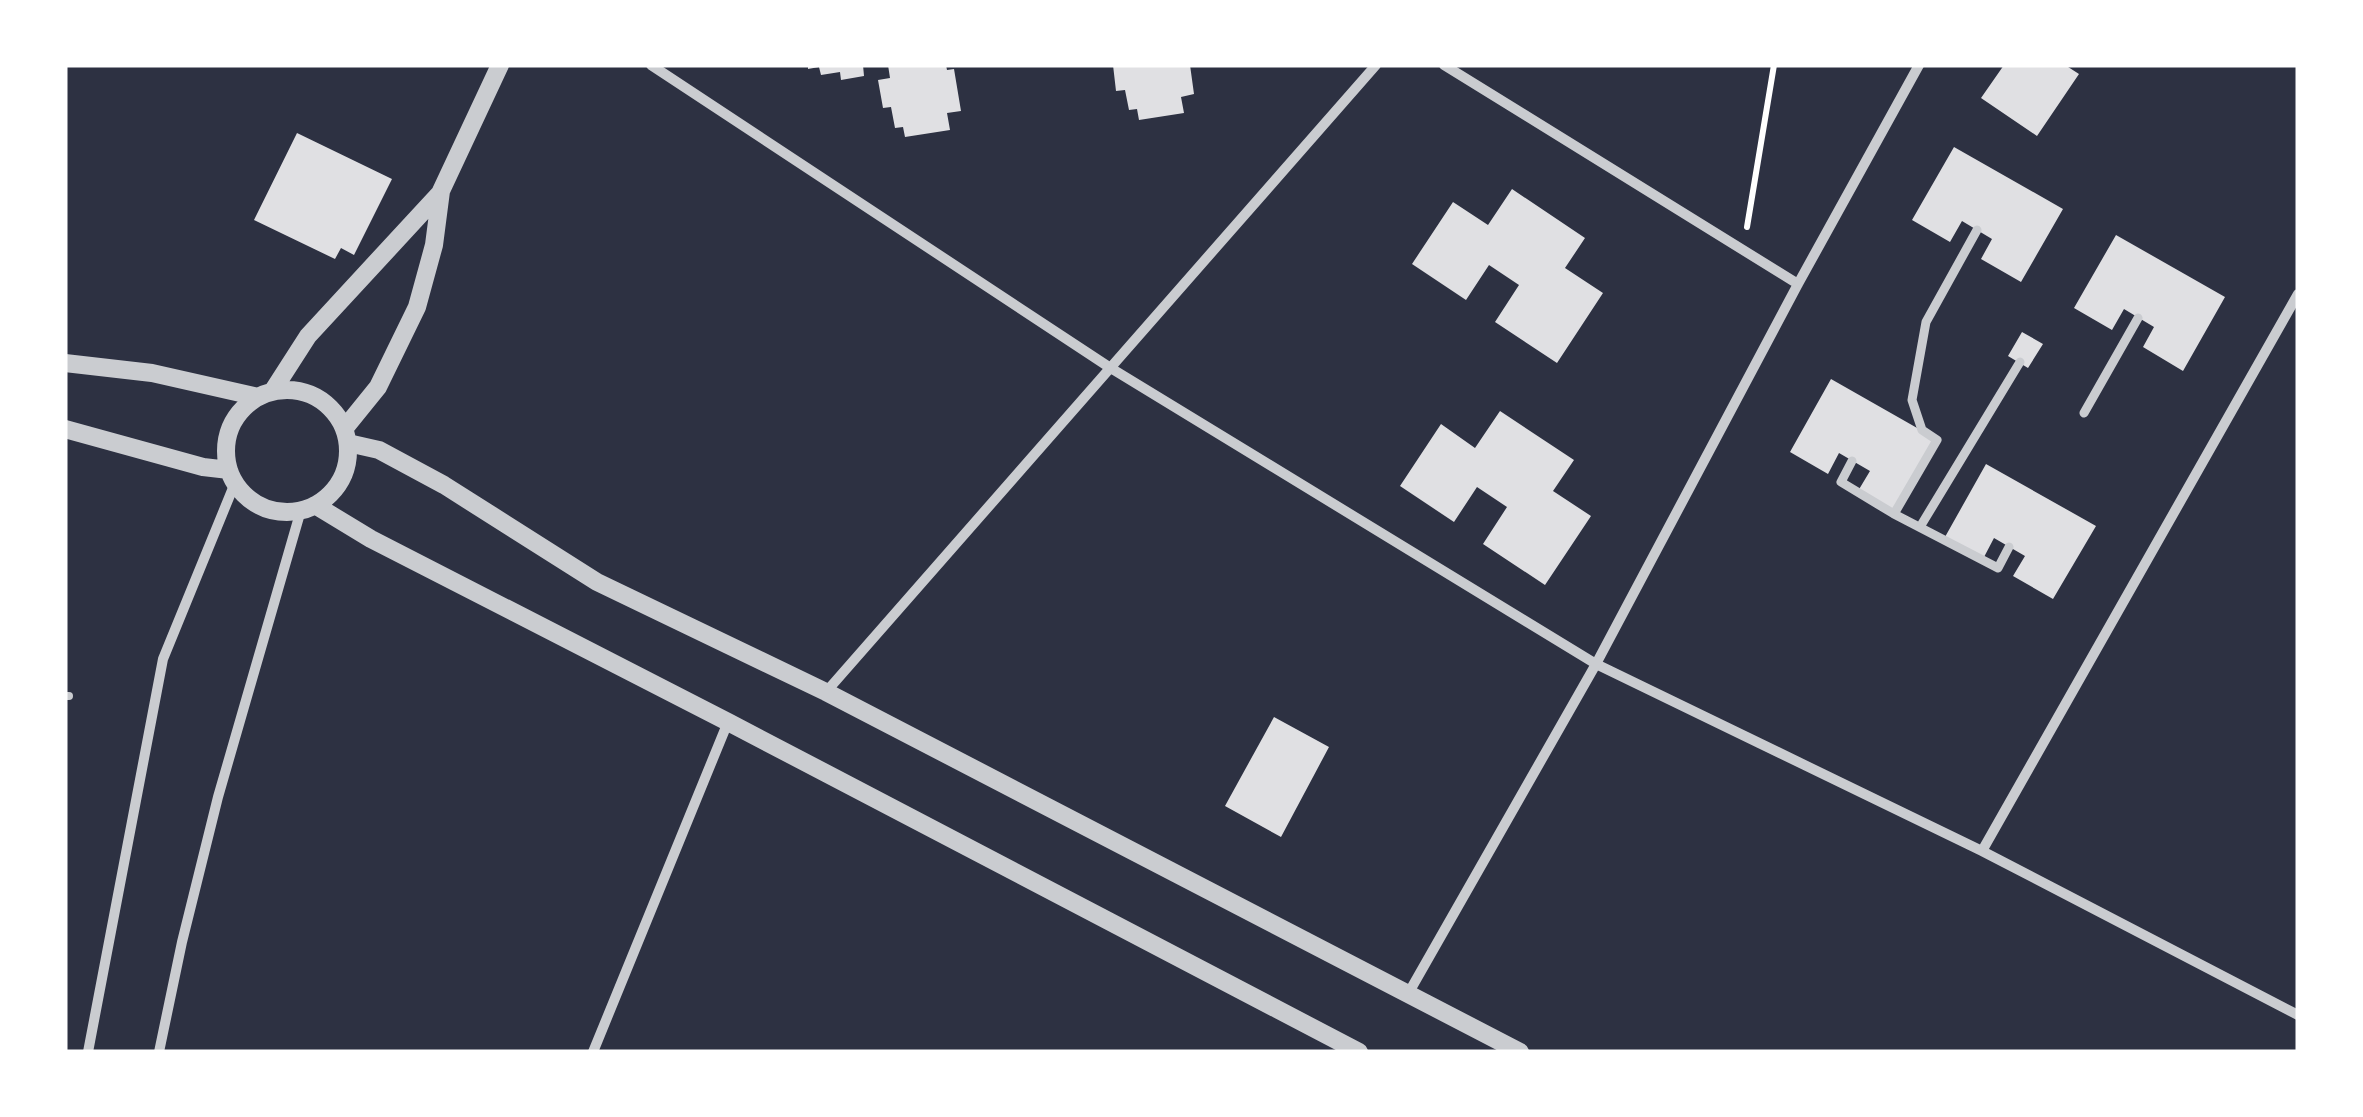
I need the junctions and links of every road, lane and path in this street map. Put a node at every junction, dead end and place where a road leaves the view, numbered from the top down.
1 (500, 65) edge
2 (651, 65) edge
3 (1376, 65) edge
4 (1444, 65) edge
5 (1774, 65) edge
6 (1919, 65) edge
7 (442, 192) junction
8 (1977, 230) dead end
9 (1743, 250) junction
10 (1798, 284) junction
11 (2298, 294) edge
12 (2138, 318) dead end
13 (2020, 362) dead end
14 (65, 363) edge
15 (1109, 367) junction
16 (272, 392) junction
17 (2084, 413) dead end
18 (65, 429) edge
19 (346, 436) junction
20 (1852, 460) dead end
21 (236, 483) junction
22 (300, 509) junction
23 (1894, 514) junction
24 (1920, 527) junction
25 (2009, 546) dead end
26 (1596, 664) junction
27 (826, 692) junction
28 (728, 722) junction
29 (1982, 851) junction
30 (1408, 995) junction
31 (2298, 1015) edge
32 (1348, 1049) edge
33 (88, 1052) edge
34 (158, 1052) edge
35 (593, 1052) edge
36 (1520, 1052) edge

1 - 7 street
2 - 15 street
3 - 15 street
4 - 9 street
5 - 9 path
6 - 10 street
7 - 16 street
7 - 19 street
8 - 23 street
9 - 10 street
10 - 26 street
11 - 29 street
12 - 17 street
13 - 24 street
14 - 16 street
15 - 26 street
15 - 27 street
16 - 19 street
16 - 21 street
18 - 21 street
19 - 22 street
19 - 27 street
20 - 23 street
21 - 22 street
21 - 33 street
22 - 28 street
22 - 34 street
23 - 24 street
24 - 25 street
26 - 29 street
26 - 30 street
27 - 30 street
28 - 32 street
28 - 35 street
29 - 31 street
30 - 36 street

